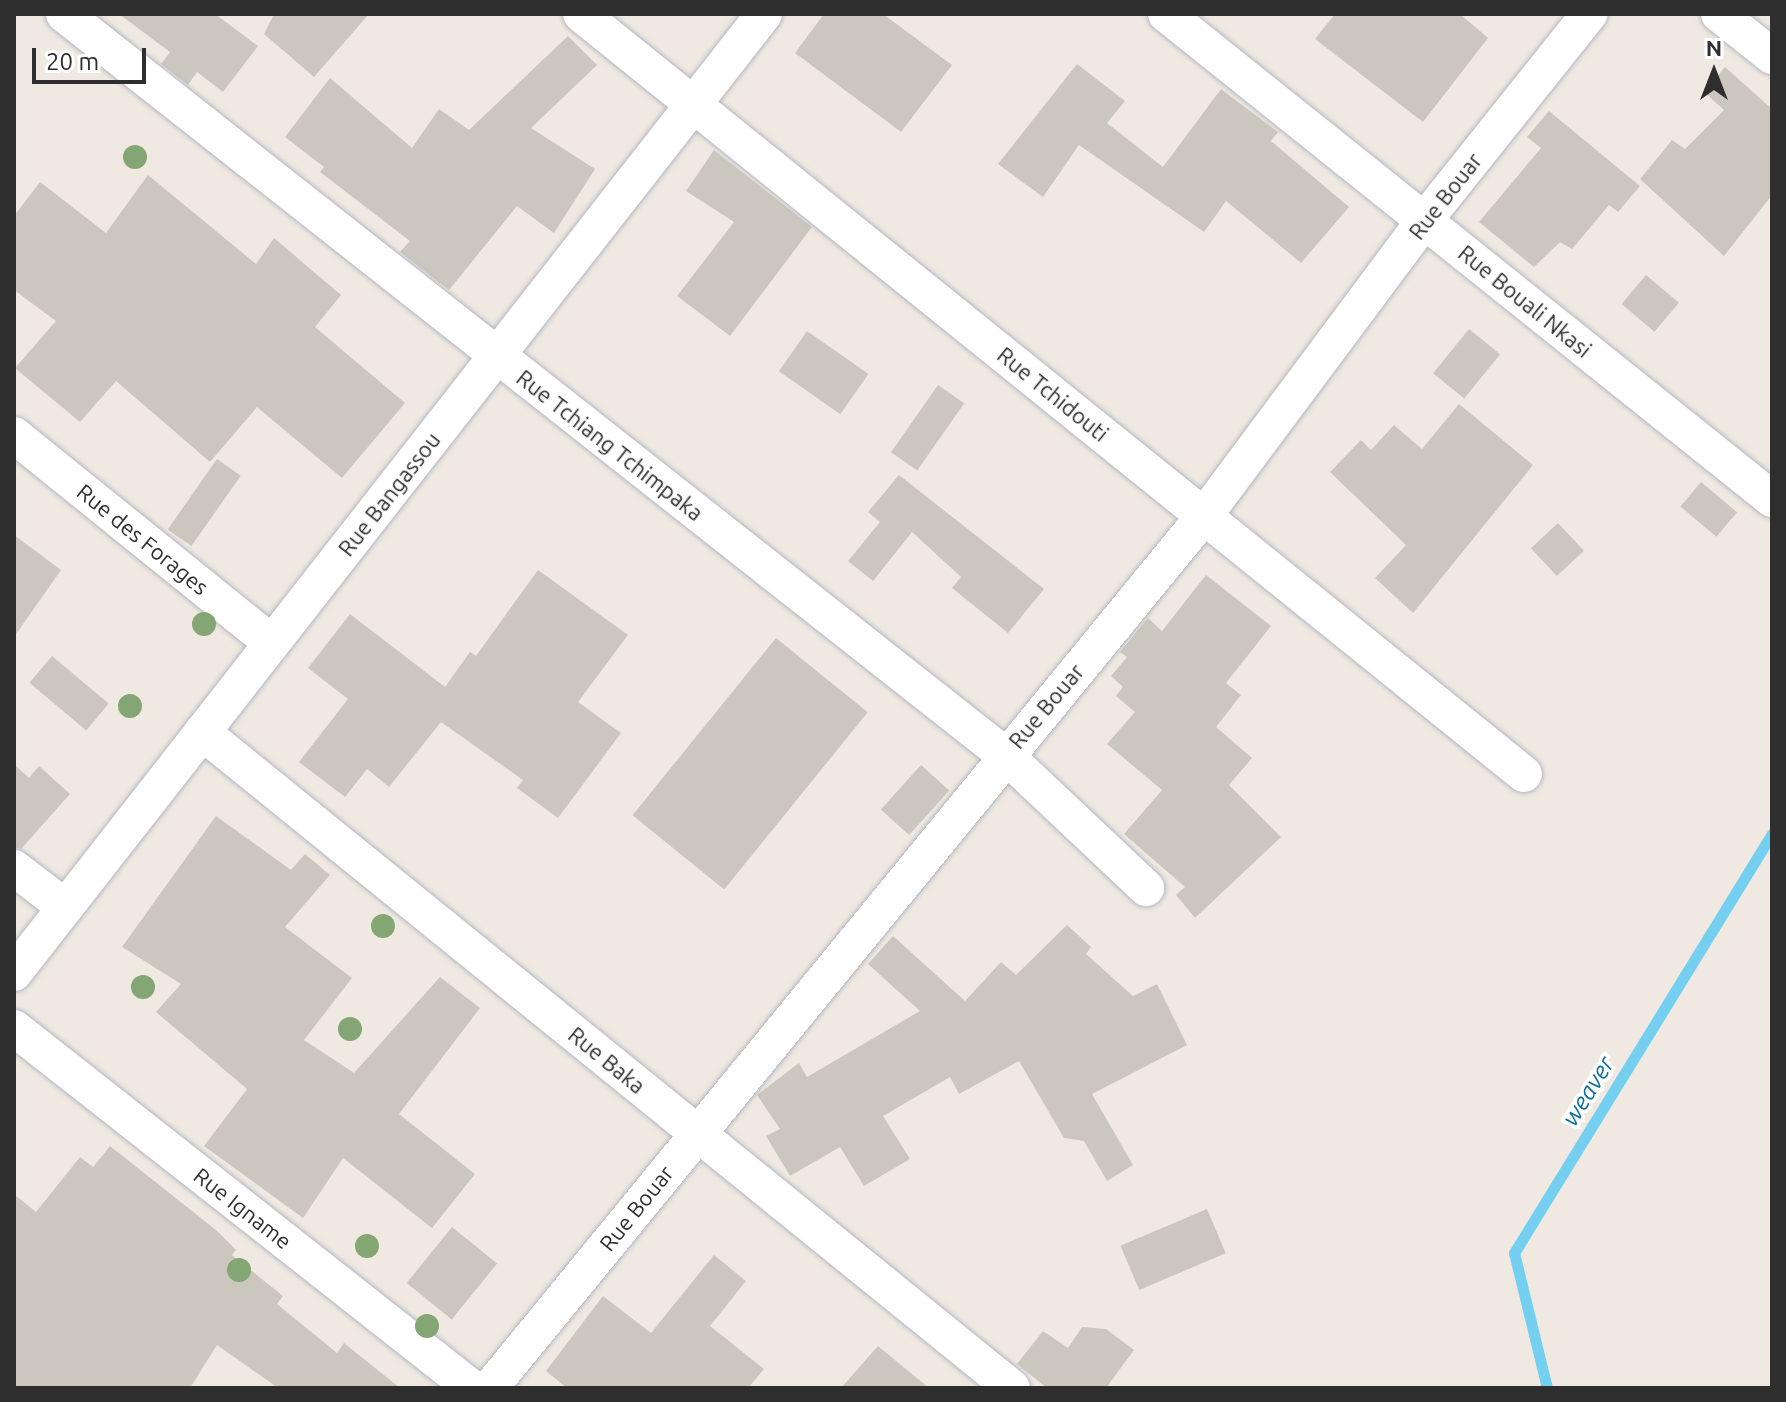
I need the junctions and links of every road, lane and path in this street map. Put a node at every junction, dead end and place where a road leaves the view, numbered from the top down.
1 (64, 14) edge
2 (581, 14) edge
3 (764, 14) edge
4 (1166, 14) edge
5 (1589, 14) edge
6 (1719, 14) edge
7 (1772, 56) edge
8 (693, 104) junction
9 (1424, 221) junction
10 (497, 356) junction
11 (14, 435) edge
12 (1772, 499) edge
13 (1204, 516) junction
14 (272, 643) junction
15 (202, 732) junction
16 (1005, 755) junction
17 (1524, 774) dead end
18 (14, 868) edge
19 (1146, 888) dead end
20 (65, 907) junction
21 (14, 973) edge
22 (14, 1028) edge
23 (697, 1133) junction
24 (472, 1388) edge
25 (490, 1388) edge
26 (1012, 1388) edge

1 - 10 street, Rue Tchiang Tchimpaka
2 - 8 street, Rue Tchidouti
3 - 8 street, Rue Bangassou
4 - 9 street, Rue Bouali Nkasi
5 - 9 street, Rue Bouar
6 - 7 street
8 - 10 street, Rue Bangassou
8 - 13 street, Rue Tchidouti
9 - 12 street, Rue Bouali Nkasi
9 - 13 street, Rue Bouar
10 - 14 street, Rue Bangassou
10 - 16 street, Rue Tchiang Tchimpaka
11 - 14 street, Rue des Forages
13 - 16 street, Rue Bouar
13 - 17 street, Rue Tchidouti
14 - 15 street, Rue Bangassou
15 - 20 street, Rue Bangassou
15 - 23 street, Rue Baka
16 - 19 street, Rue Tchiang Tchimpaka
16 - 23 street, Rue Bouar
18 - 20 street
20 - 21 street, Rue Bangassou
22 - 24 street, Rue Igname
23 - 25 street, Rue Bouar
23 - 26 street, Rue Baka

